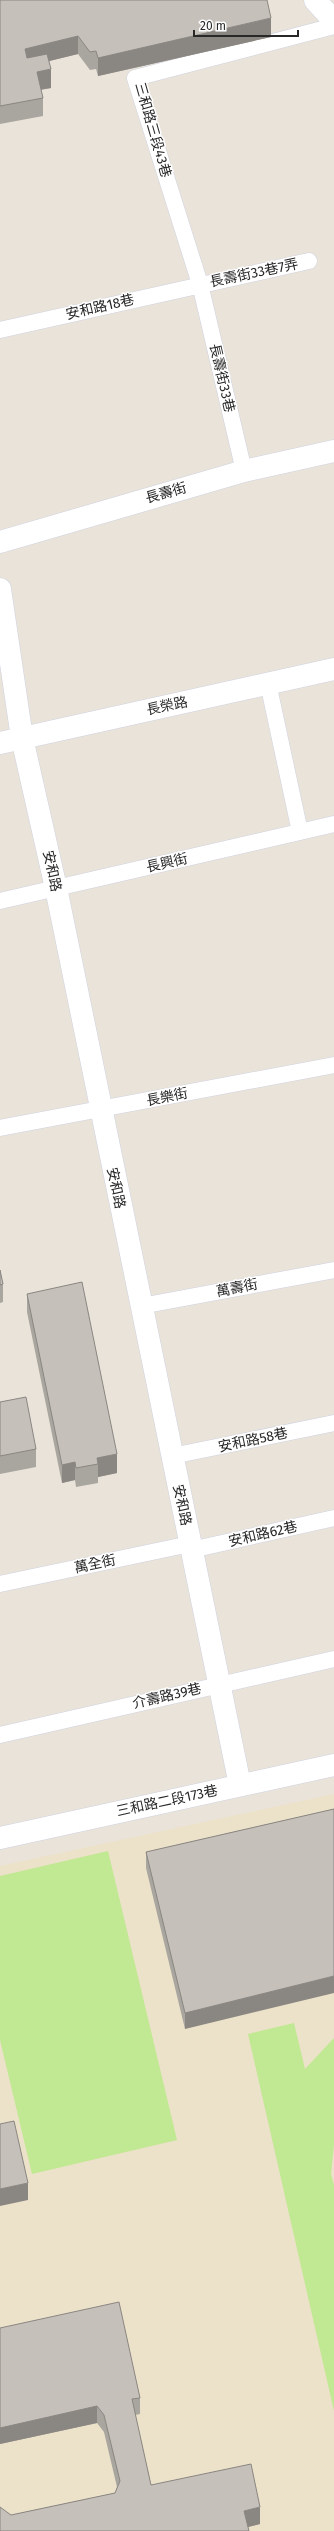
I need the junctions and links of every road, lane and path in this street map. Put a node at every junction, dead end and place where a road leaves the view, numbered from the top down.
1 (315, 0) edge
2 (334, 21) edge
3 (334, 26) edge
4 (309, 261) dead end
5 (200, 284) junction
6 (0, 330) edge
7 (334, 451) edge
8 (244, 471) junction
9 (0, 542) edge
10 (0, 590) edge
11 (334, 669) edge
12 (268, 683) junction
13 (22, 738) junction
14 (0, 743) edge
15 (334, 824) edge
16 (300, 832) junction
17 (56, 888) junction
18 (0, 901) edge
19 (334, 1066) edge
20 (100, 1110) junction
21 (0, 1128) edge
22 (334, 1270) edge
23 (140, 1306) junction
24 (334, 1423) edge
25 (172, 1456) junction
26 (334, 1518) edge
27 (190, 1547) junction
28 (0, 1584) edge
29 (334, 1659) edge
30 (219, 1684) junction
31 (0, 1735) edge
32 (334, 1765) edge
33 (240, 1785) junction
34 (0, 1838) edge

1 - 2 street
3 - 5 lane, 三和路三段43巷
4 - 5 lane, 長壽街33巷7弄
5 - 6 lane, 安和路18巷
5 - 8 lane, 長壽街33巷
7 - 8 street, 長壽街
8 - 9 street, 長壽街
10 - 13 street, 安和路
11 - 12 street, 長榮路
12 - 13 street, 長榮路
12 - 16 lane
13 - 14 street, 長榮路
13 - 17 street, 安和路
15 - 16 lane, 長興街
16 - 17 lane, 長興街
17 - 18 lane, 長興街
17 - 20 street, 安和路
19 - 20 lane, 長樂街
20 - 21 lane, 長樂街
20 - 23 street, 安和路
22 - 23 lane, 萬壽街
23 - 25 street, 安和路
24 - 25 lane, 安和路58巷
25 - 27 street, 安和路
26 - 27 lane, 安和路62巷
27 - 28 lane, 萬全街
27 - 30 street, 安和路
29 - 30 lane, 介壽路39巷
30 - 31 lane, 介壽路39巷
30 - 33 street, 安和路
32 - 33 street, 三和路二段173巷
33 - 34 street, 三和路二段173巷

